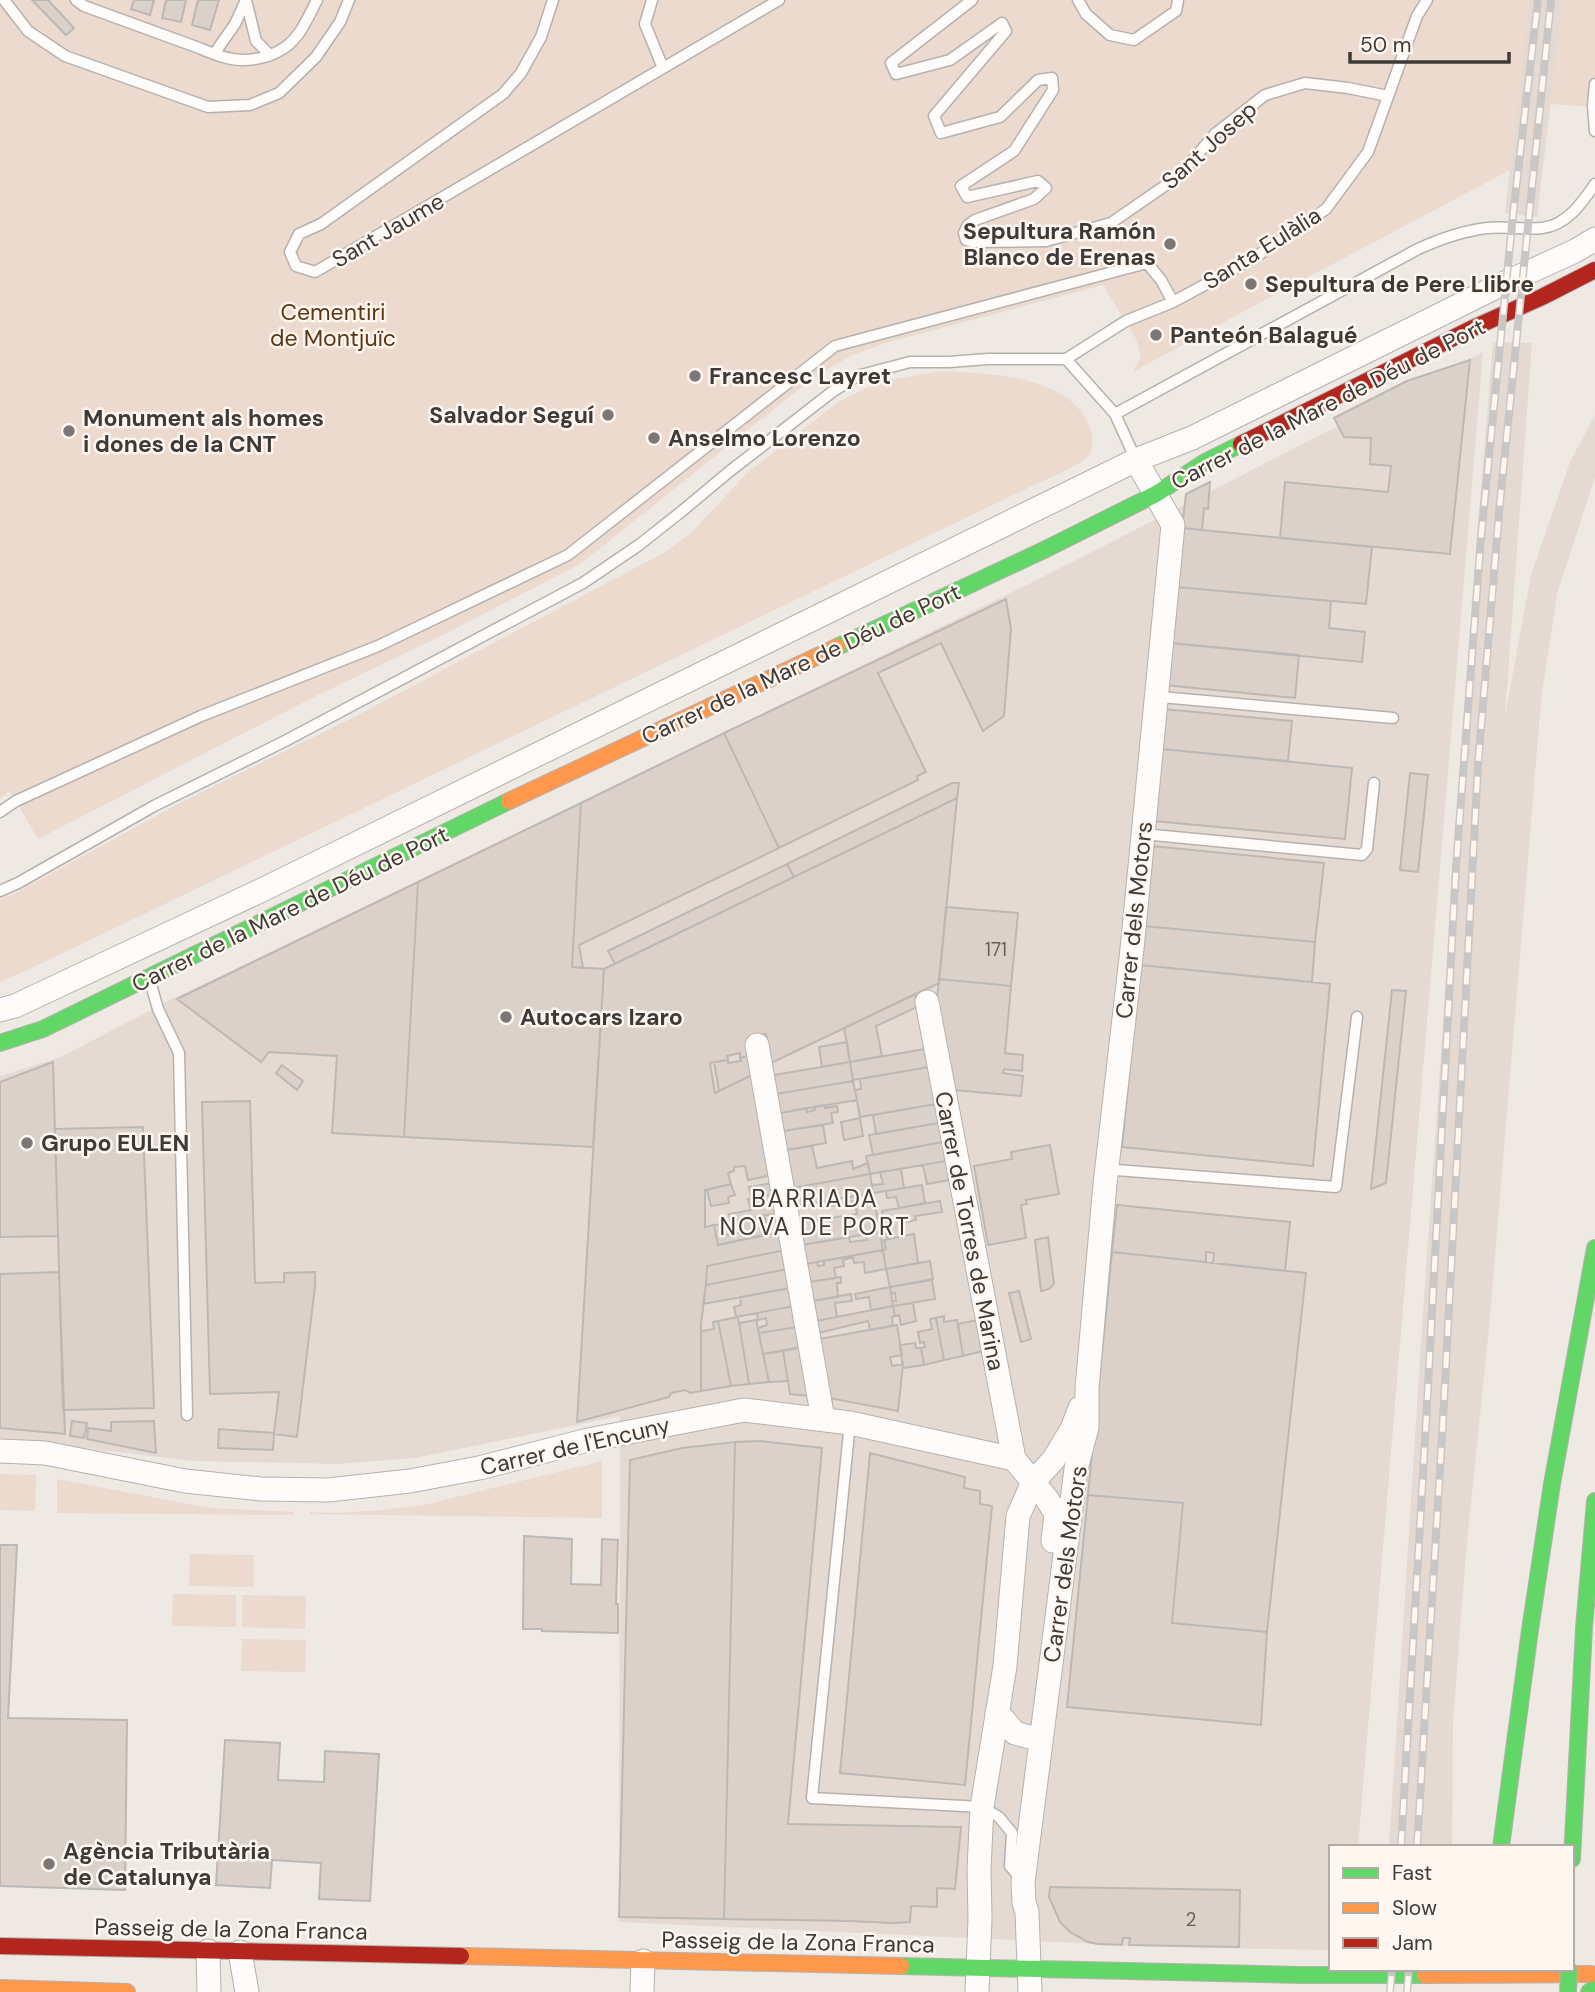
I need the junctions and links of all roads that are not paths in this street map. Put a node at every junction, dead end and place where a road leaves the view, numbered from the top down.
1 (4, 0) edge
2 (76, 0) edge
3 (246, 0) edge
4 (317, 0) edge
5 (349, 0) edge
6 (554, 0) edge
7 (652, 0) edge
8 (779, 0) edge
9 (972, 0) edge
10 (1078, 0) edge
11 (1178, 0) edge
12 (1427, 0) edge
13 (214, 54) junction
14 (270, 55) junction
15 (663, 68) junction
16 (1595, 83) edge
17 (1388, 96) junction
18 (1595, 131) edge
19 (1595, 184) edge
20 (1595, 239) edge
21 (1595, 270) edge
22 (1173, 302) junction
23 (1066, 359) junction
24 (1115, 414) junction
25 (1136, 460) junction
26 (1156, 494) junction
27 (1156, 699) junction
28 (1393, 719) dead end
29 (1374, 783) dead end
30 (0, 812) edge
31 (1143, 834) junction
32 (0, 891) edge
33 (149, 978) junction
34 (927, 1002) dead end
35 (0, 1010) edge
36 (1357, 1017) dead end
37 (0, 1043) edge
38 (757, 1045) dead end
39 (1107, 1167) junction
40 (1595, 1248) edge
41 (1087, 1388) junction
42 (187, 1415) dead end
43 (823, 1419) junction
44 (850, 1423) junction
45 (0, 1451) edge
46 (1014, 1460) junction
47 (1032, 1482) junction
48 (1595, 1501) edge
49 (1062, 1574) junction
50 (998, 1712) junction
51 (1041, 1740) junction
52 (982, 1807) junction
53 (1501, 1845) edge
54 (1573, 1845) edge
55 (1024, 1893) junction
56 (0, 1946) edge
57 (208, 1951) junction
58 (240, 1952) junction
59 (643, 1961) junction
60 (979, 1968) junction
61 (1030, 1969) junction
62 (1569, 1971) edge
63 (1427, 1972) edge
64 (1595, 1974) edge
65 (0, 1988) edge
66 (1595, 1989) edge
67 (127, 1992) edge
68 (209, 1992) edge
69 (247, 1992) edge
70 (642, 1992) edge
71 (977, 1992) edge
72 (1030, 1992) edge
73 (1568, 1992) edge
74 (1589, 1992) edge

1 - 5 lane
2 - 13 lane
3 - 13 lane
3 - 14 lane
4 - 14 lane
6 - 15 lane, Sant Jaume
7 - 15 lane
8 - 15 lane, Sant Jaume
9 - 17 lane, Sant Josep
10 - 11 lane
12 - 17 lane, Santa Eulàlia
13 - 14 lane
16 - 18 lane
17 - 22 lane, Santa Eulàlia
19 - 24 lane
20 - 25 street, Carrer de la Mare de Déu de Port
21 - 26 main road, Carrer de la Mare de Déu de Port
22 - 23 lane, Santa Eulàlia
22 - 30 lane
23 - 24 lane
23 - 32 lane
24 - 25 lane
25 - 26 street, Carrer dels Motors
25 - 35 street, Carrer de la Mare de Déu de Port
26 - 27 street, Carrer dels Motors
26 - 33 main road, Carrer de la Mare de Déu de Port
27 - 28 lane
27 - 31 street, Carrer dels Motors
29 - 31 lane
31 - 39 street, Carrer dels Motors
33 - 37 main road, Carrer de la Mare de Déu de Port
33 - 42 lane
34 - 46 street, Carrer de Torres de Marina
36 - 39 lane
38 - 43 street
39 - 41 street, Carrer dels Motors
40 - 53 main road
41 - 47 street, Carrer dels Motors
41 - 49 street, Carrer dels Motors
43 - 44 street, Carrer de l'Encuny
43 - 45 street, Carrer de l'Encuny
44 - 46 street, Carrer de l'Encuny
44 - 52 lane
46 - 47 street
47 - 49 street
47 - 50 street, Carrer dels Motors
48 - 54 main road
49 - 51 street, Carrer dels Motors
50 - 51 street
50 - 52 street, Carrer dels Motors
51 - 55 street, Carrer dels Motors
52 - 55 lane
52 - 60 street, Carrer dels Motors
55 - 61 street, Carrer dels Motors
56 - 57 main road, Passeig de la Zona Franca
57 - 58 main road, Passeig de la Zona Franca
57 - 68 street
58 - 59 main road, Passeig de la Zona Franca
58 - 69 street
59 - 60 main road, Passeig de la Zona Franca
59 - 70 street
60 - 61 main road, Passeig de la Zona Franca
60 - 71 street
61 - 63 main road, Passeig de la Zona Franca
61 - 72 street, Carrer dels Motors
62 - 73 main road, bridge
63 - 64 main road, Passeig de la Zona Franca
65 - 67 main road
66 - 74 main road

